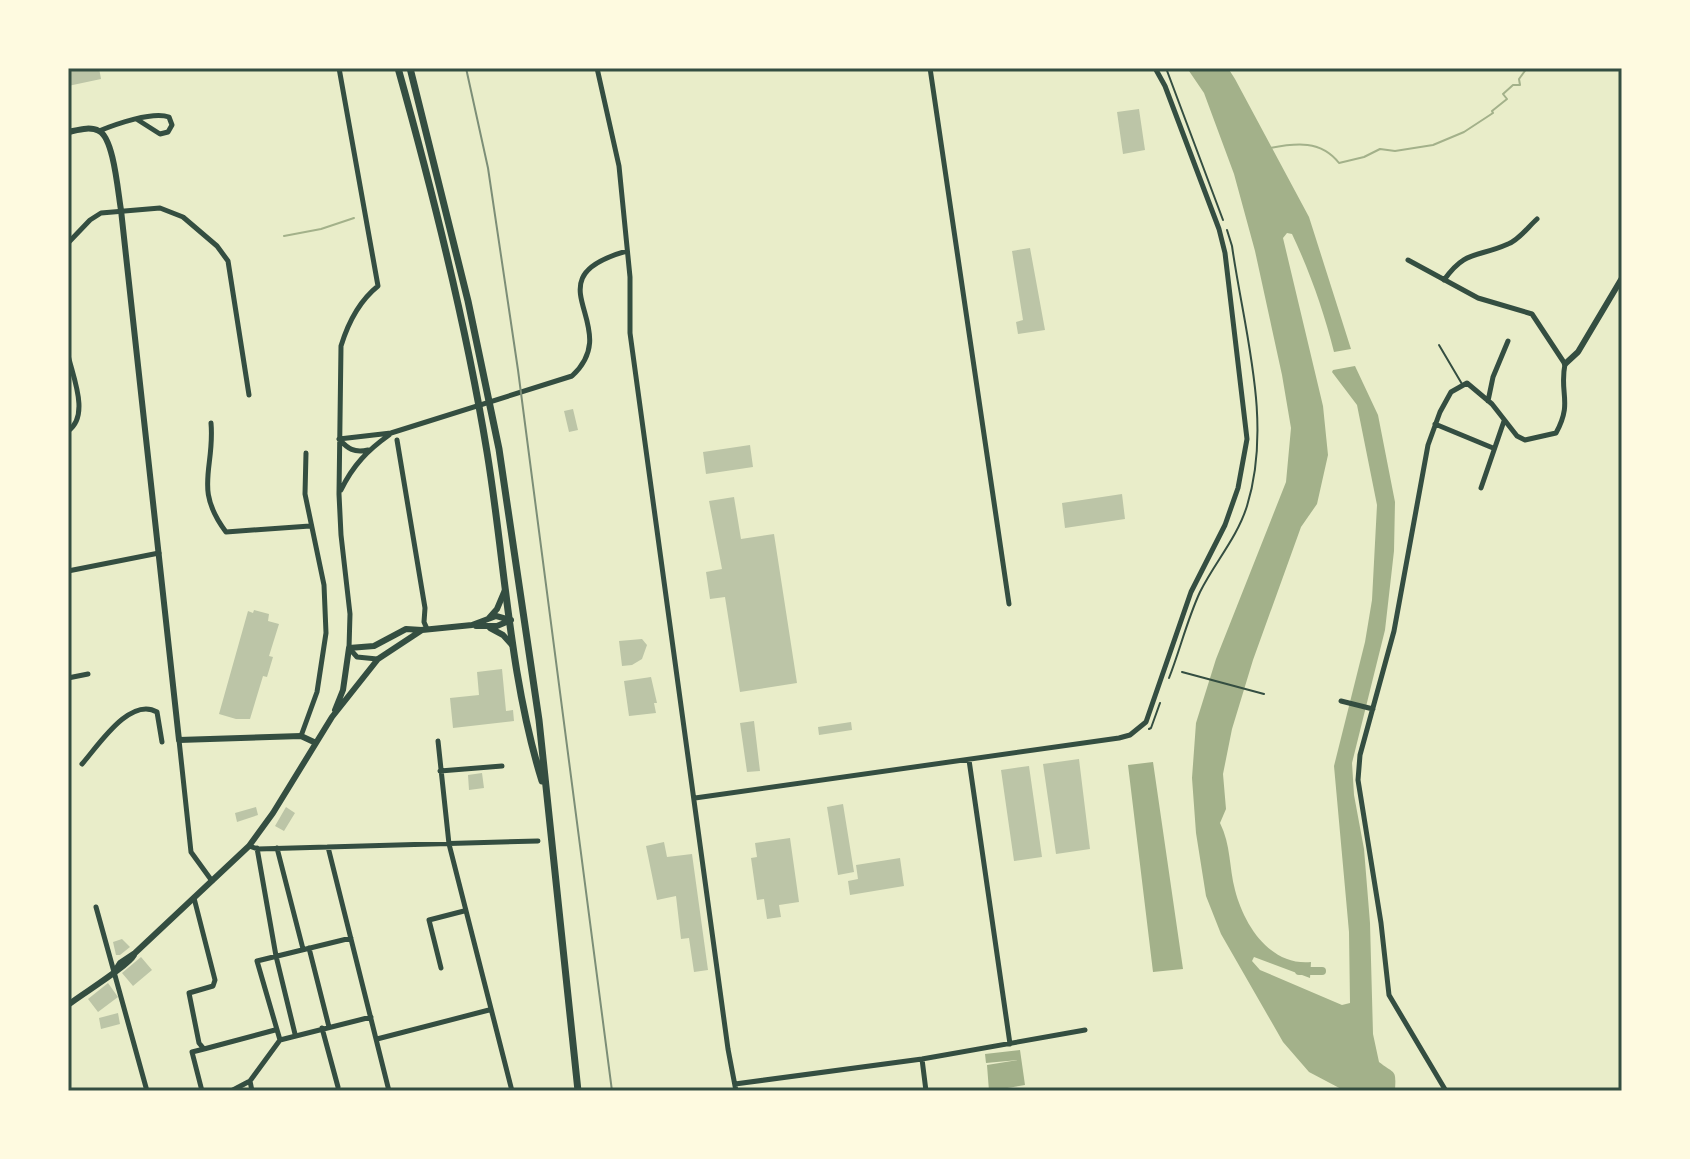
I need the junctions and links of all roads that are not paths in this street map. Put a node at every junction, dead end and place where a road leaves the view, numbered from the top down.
1 (339, 68) edge
2 (398, 68) edge
3 (410, 68) edge
4 (597, 68) edge
5 (930, 68) edge
6 (1155, 68) edge
7 (138, 120) junction
8 (99, 131) junction
9 (68, 132) edge
10 (121, 210) junction
11 (1537, 219) dead end
12 (68, 243) edge
13 (627, 251) junction
14 (1408, 260) dead end
15 (1622, 278) edge
16 (1444, 280) junction
17 (1508, 341) dead end
18 (1439, 345) dead end
19 (68, 355) edge
20 (1565, 364) junction
21 (1462, 384) junction
22 (249, 395) dead end
23 (1488, 401) junction
24 (1504, 421) junction
25 (211, 423) dead end
26 (1435, 424) junction
27 (68, 431) edge
28 (391, 433) junction
29 (339, 439) junction
30 (397, 440) dead end
31 (1493, 448) junction
32 (369, 450) junction
33 (306, 453) dead end
34 (1481, 488) dead end
35 (339, 494) junction
36 (310, 526) junction
37 (159, 553) junction
38 (68, 571) edge
39 (506, 586) junction
40 (1009, 604) dead end
41 (489, 618) junction
42 (525, 618) junction
43 (511, 620) junction
44 (472, 625) junction
45 (486, 626) junction
46 (424, 630) junction
47 (349, 648) junction
48 (515, 649) junction
49 (378, 659) junction
50 (88, 674) dead end
51 (68, 678) edge
52 (1344, 702) dead end
53 (1371, 709) junction
54 (332, 717) junction
55 (301, 736) junction
56 (179, 740) junction
57 (438, 741) dead end
58 (162, 742) dead end
59 (316, 743) junction
60 (969, 760) junction
61 (82, 764) dead end
62 (502, 766) dead end
63 (440, 771) junction
64 (545, 790) junction
65 (695, 798) junction
66 (538, 841) dead end
67 (449, 844) junction
68 (253, 847) junction
69 (328, 847) junction
70 (277, 848) junction
71 (213, 882) junction
72 (194, 898) junction
73 (96, 907) dead end
74 (464, 911) junction
75 (352, 938) junction
76 (306, 949) junction
77 (276, 956) junction
78 (441, 968) dead end
79 (115, 971) junction
80 (68, 1005) edge
81 (489, 1010) junction
82 (371, 1017) junction
83 (326, 1027) junction
84 (275, 1030) junction
85 (1085, 1030) dead end
86 (295, 1034) junction
87 (377, 1039) junction
88 (280, 1040) junction
89 (1010, 1044) junction
90 (204, 1049) junction
91 (922, 1059) junction
92 (250, 1081) junction
93 (338, 1087) dead end
94 (736, 1088) edge
95 (147, 1091) edge
96 (202, 1091) edge
97 (231, 1091) edge
98 (252, 1091) edge
99 (389, 1091) edge
100 (512, 1091) edge
101 (578, 1091) edge
102 (926, 1091) edge
103 (1446, 1091) edge

1 - 29 street
2 - 39 main road
3 - 42 main road
4 - 13 street
5 - 40 street
6 - 60 street
7 - 7 street
7 - 8 street
8 - 9 street
8 - 10 street
10 - 12 street
10 - 22 street
10 - 37 street
11 - 16 street
13 - 28 street
13 - 65 street
14 - 16 street
15 - 20 street
16 - 20 street
17 - 23 street
18 - 21 lane
19 - 27 street
20 - 24 street
21 - 23 street
21 - 26 street
23 - 24 street
24 - 31 street
25 - 36 street
26 - 31 street
26 - 53 street
28 - 29 street
28 - 32 street
29 - 32 street
29 - 35 street
30 - 46 street
31 - 34 street
32 - 35 street
33 - 36 street
35 - 47 street
36 - 55 street
37 - 38 street
37 - 56 street
39 - 41 street
39 - 43 main road
41 - 43 street
41 - 44 street
42 - 43 main road
42 - 64 main road
43 - 45 street
43 - 48 main road
44 - 45 street
44 - 46 street
45 - 48 street
46 - 47 street
46 - 49 street
47 - 49 street
47 - 54 street
48 - 64 main road
49 - 54 street
50 - 51 street
52 - 53 street
53 - 103 street
54 - 59 street
55 - 56 street
55 - 59 street
56 - 71 street
57 - 63 street
58 - 61 street
59 - 68 street
60 - 65 street
60 - 89 street
62 - 63 street
63 - 67 street
64 - 101 main road
65 - 94 street
66 - 67 street
67 - 69 street
67 - 74 street
68 - 70 street
68 - 71 street
68 - 77 street
69 - 70 street
69 - 75 street
70 - 76 street
71 - 72 street
72 - 79 street
72 - 90 street
73 - 79 street
74 - 78 street
74 - 81 street
75 - 76 street
75 - 82 street
76 - 77 street
76 - 83 street
77 - 84 street
77 - 86 street
79 - 80 street
79 - 95 street
81 - 87 street
81 - 100 street
82 - 83 street
82 - 87 street
83 - 86 street
83 - 93 street
84 - 88 street
84 - 90 street
85 - 89 street
86 - 88 street
87 - 99 street
88 - 92 street
89 - 91 street
90 - 96 street
91 - 94 street
91 - 102 street
92 - 97 street
92 - 98 street

